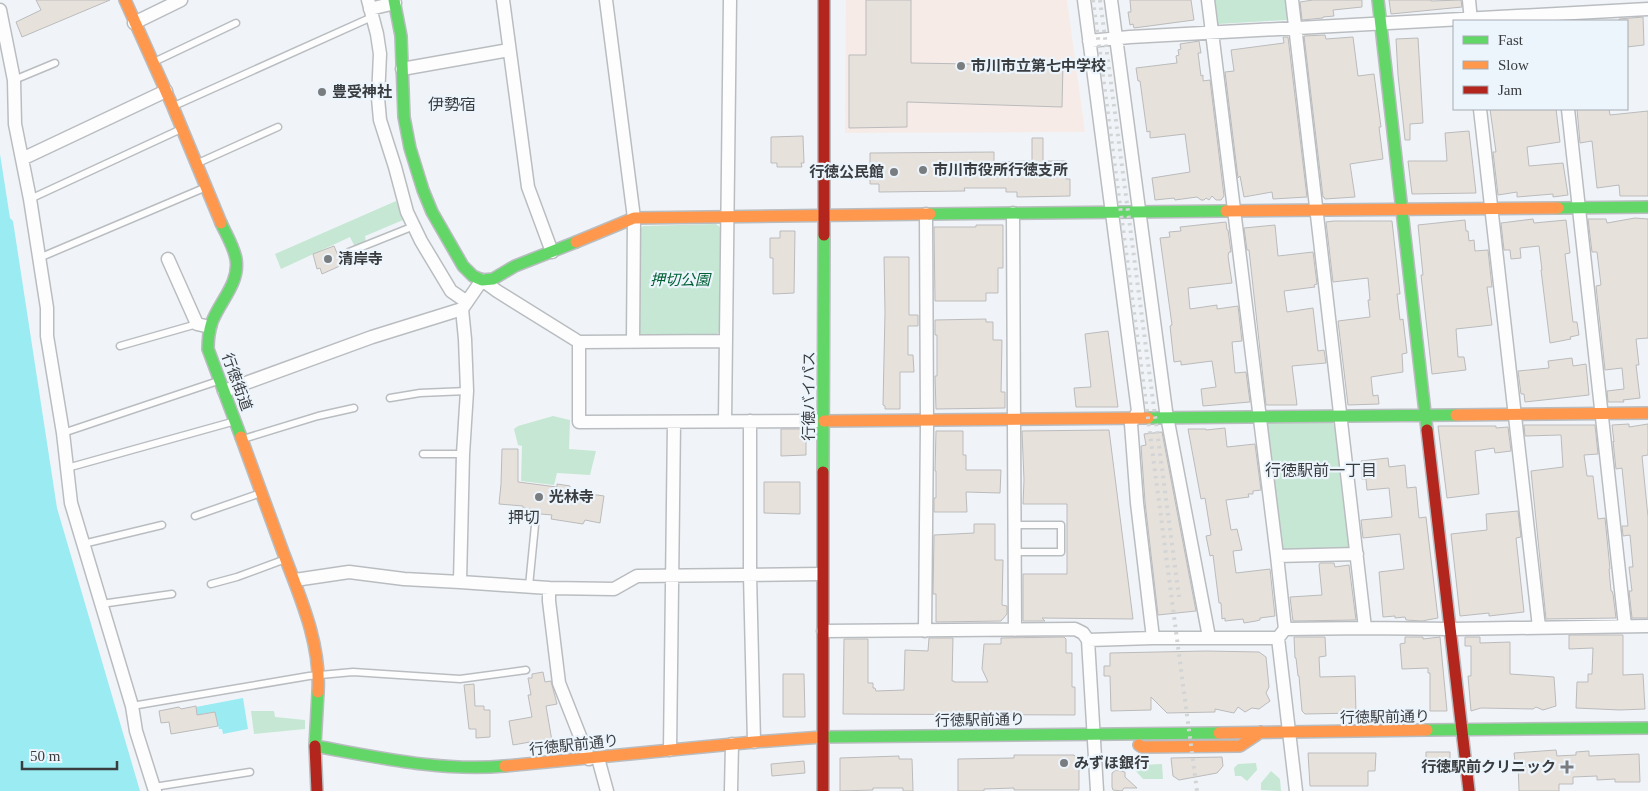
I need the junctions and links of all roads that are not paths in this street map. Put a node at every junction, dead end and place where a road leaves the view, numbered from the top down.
1 (124, 0) edge
2 (181, 0) edge
3 (503, 0) edge
4 (606, 0) edge
5 (730, 0) edge
6 (824, 0) edge
7 (1084, 0) edge
8 (1111, 0) edge
9 (1208, 0) edge
10 (1292, 0) edge
11 (1378, 0) edge
12 (1469, 0) edge
13 (1556, 0) edge
14 (395, 2) edge
15 (370, 9) edge
16 (1648, 9) edge
17 (0, 10) edge
18 (1558, 17) edge
19 (1471, 20) edge
20 (1453, 21) edge
21 (134, 23) junction
22 (236, 23) dead end
23 (1381, 24) junction
24 (1296, 28) junction
25 (1212, 33) junction
26 (1116, 38) junction
27 (1089, 41) junction
28 (509, 50) junction
29 (153, 62) junction
30 (55, 63) dead end
31 (402, 69) junction
32 (14, 80) junction
33 (166, 91) junction
34 (173, 107) junction
35 (1480, 110) edge
36 (1568, 110) edge
37 (278, 127) dead end
38 (182, 128) junction
39 (22, 159) junction
40 (197, 163) junction
41 (207, 187) junction
42 (30, 200) junction
43 (1648, 207) edge
44 (1579, 208) junction
45 (1491, 209) junction
46 (1402, 210) junction
47 (1234, 211) junction
48 (1317, 211) junction
49 (1013, 212) junction
50 (1111, 212) junction
51 (1139, 212) junction
52 (926, 214) junction
53 (823, 216) junction
54 (727, 217) junction
55 (634, 218) junction
56 (414, 226) junction
57 (349, 252) dead end
58 (552, 252) junction
59 (39, 258) junction
60 (168, 259) dead end
61 (482, 280) junction
62 (464, 305) junction
63 (203, 326) junction
64 (633, 341) junction
65 (726, 341) junction
66 (579, 342) junction
67 (120, 346) dead end
68 (222, 386) junction
69 (467, 391) junction
70 (390, 398) dead end
71 (354, 408) dead end
72 (1648, 413) edge
73 (1515, 414) junction
74 (1602, 414) junction
75 (1341, 415) junction
76 (1426, 415) junction
77 (1259, 416) junction
78 (1167, 417) junction
79 (1135, 418) junction
80 (927, 419) junction
81 (1013, 419) junction
82 (235, 421) junction
83 (725, 421) junction
84 (750, 421) junction
85 (824, 421) junction
86 (674, 422) junction
87 (63, 433) junction
88 (242, 440) junction
89 (423, 454) dead end
90 (463, 454) junction
91 (67, 468) junction
92 (261, 493) junction
93 (536, 515) dead end
94 (195, 516) dead end
95 (1014, 524) junction
96 (162, 525) dead end
97 (83, 544) junction
98 (1014, 552) junction
99 (1357, 554) junction
100 (1277, 556) junction
101 (286, 559) junction
102 (822, 574) junction
103 (672, 575) junction
104 (750, 575) junction
105 (295, 580) junction
106 (460, 582) junction
107 (211, 584) dead end
108 (529, 586) junction
109 (549, 588) junction
110 (172, 594) dead end
111 (101, 604) junction
112 (1625, 626) junction
113 (1648, 626) edge
114 (1539, 627) junction
115 (1365, 628) junction
116 (1451, 629) junction
117 (1015, 630) junction
118 (823, 631) junction
119 (925, 631) junction
120 (1282, 634) junction
121 (1209, 637) junction
122 (1153, 638) junction
123 (1088, 640) junction
124 (526, 670) dead end
125 (319, 675) junction
126 (132, 706) junction
127 (1648, 728) edge
128 (1462, 730) junction
129 (1290, 732) junction
130 (1094, 734) junction
131 (822, 737) junction
132 (754, 742) junction
133 (732, 744) junction
134 (315, 746) junction
135 (670, 750) junction
136 (594, 758) junction
137 (250, 772) dead end
138 (154, 789) edge
139 (317, 791) edge
140 (606, 791) edge
141 (731, 791) edge
142 (823, 791) edge
143 (1097, 791) edge
144 (1296, 791) edge
145 (1469, 791) edge

1 - 21 street, 行徳街道
2 - 21 street
3 - 28 street
4 - 55 street
5 - 54 street
6 - 53 street, 行徳バイパス
7 - 27 street
8 - 26 street
9 - 25 street
10 - 24 street
11 - 23 street
12 - 19 street
13 - 18 street
14 - 15 street
14 - 31 street
15 - 34 lane
15 - 56 street
16 - 18 street
17 - 32 street
18 - 19 street
20 - 23 street
21 - 29 street, 行徳街道
22 - 29 lane
23 - 24 street
23 - 46 street
24 - 25 street
24 - 48 street
25 - 26 street
25 - 47 street
26 - 27 street
26 - 51 street
27 - 50 street
28 - 31 street
28 - 58 street
29 - 33 street, 行徳街道
30 - 32 lane
31 - 61 street
32 - 39 street
33 - 34 street, 行徳街道
33 - 39 street
34 - 38 street, 行徳街道
35 - 45 street
36 - 44 street
37 - 40 lane
38 - 40 street, 行徳街道
38 - 42 lane
39 - 42 street
40 - 41 street, 行徳街道
41 - 59 lane
41 - 63 street, 行徳街道
42 - 59 street
43 - 44 street
44 - 45 street
44 - 74 street
45 - 46 street
45 - 73 street
46 - 48 street
46 - 76 street
47 - 48 street
47 - 51 street
47 - 77 street
48 - 75 street
49 - 50 street
49 - 52 street
49 - 81 street
50 - 51 street
50 - 79 street
51 - 78 street
52 - 53 street
52 - 80 street
53 - 54 street
53 - 85 street, 行徳バイパス
54 - 55 street
54 - 65 street
55 - 58 street
55 - 64 street
56 - 57 lane
56 - 62 street
58 - 61 street
59 - 87 street
60 - 63 street
61 - 62 street
61 - 66 street
62 - 68 street
62 - 69 street
63 - 67 lane
63 - 68 street, 行徳街道
64 - 65 street
64 - 66 street
65 - 83 street
66 - 86 street
68 - 82 street, 行徳街道
68 - 87 lane
69 - 70 lane
69 - 90 street
71 - 88 lane
72 - 74 street
73 - 74 street
73 - 76 street
73 - 114 street
74 - 112 street
75 - 76 street
75 - 77 street
75 - 99 street
76 - 116 street
77 - 78 street
77 - 100 street
78 - 79 street
78 - 121 street
79 - 81 street
79 - 122 street
80 - 81 street
80 - 85 street
80 - 119 street
81 - 95 street
82 - 88 street, 行徳街道
82 - 91 lane
83 - 84 street
83 - 86 street
84 - 85 street
84 - 104 street
85 - 102 street, 行徳バイパス
86 - 103 street
87 - 91 street
88 - 92 street, 行徳街道
89 - 90 lane
90 - 106 street
91 - 97 street
92 - 94 lane
92 - 101 street, 行徳街道
93 - 108 lane
95 - 98 street
95 - 98 lane
96 - 97 lane
97 - 111 street
98 - 117 street
99 - 100 street
99 - 115 street
100 - 120 street
101 - 105 street, 行徳街道
101 - 107 lane
102 - 104 street
102 - 118 street, 行徳バイパス
103 - 104 street
103 - 109 street
103 - 135 street
104 - 132 street
105 - 106 street
105 - 125 street, 行徳街道
106 - 108 street
108 - 109 street
109 - 136 street
110 - 111 lane
111 - 126 street
112 - 113 street
112 - 114 street
114 - 116 street
115 - 116 street
115 - 120 street
116 - 128 street
117 - 119 street
117 - 123 street
118 - 119 street
118 - 131 street, 行徳バイパス
120 - 121 street
120 - 129 street
121 - 122 street
122 - 123 street
123 - 130 street
124 - 125 lane
125 - 126 lane
125 - 134 street, 行徳街道
126 - 138 street
127 - 128 street, 行徳駅前通り
128 - 129 street, 行徳駅前通り
128 - 145 street
129 - 130 street, 行徳駅前通り
129 - 144 street
130 - 131 street, 行徳駅前通り
130 - 143 street
131 - 132 street, 行徳駅前通り
131 - 142 street, 行徳バイパス
132 - 133 street, 行徳駅前通り
133 - 135 street, 行徳駅前通り
133 - 141 street
134 - 136 street, 行徳駅前通り
134 - 139 street, 行徳街道
135 - 136 street, 行徳駅前通り
136 - 140 street
137 - 138 lane

